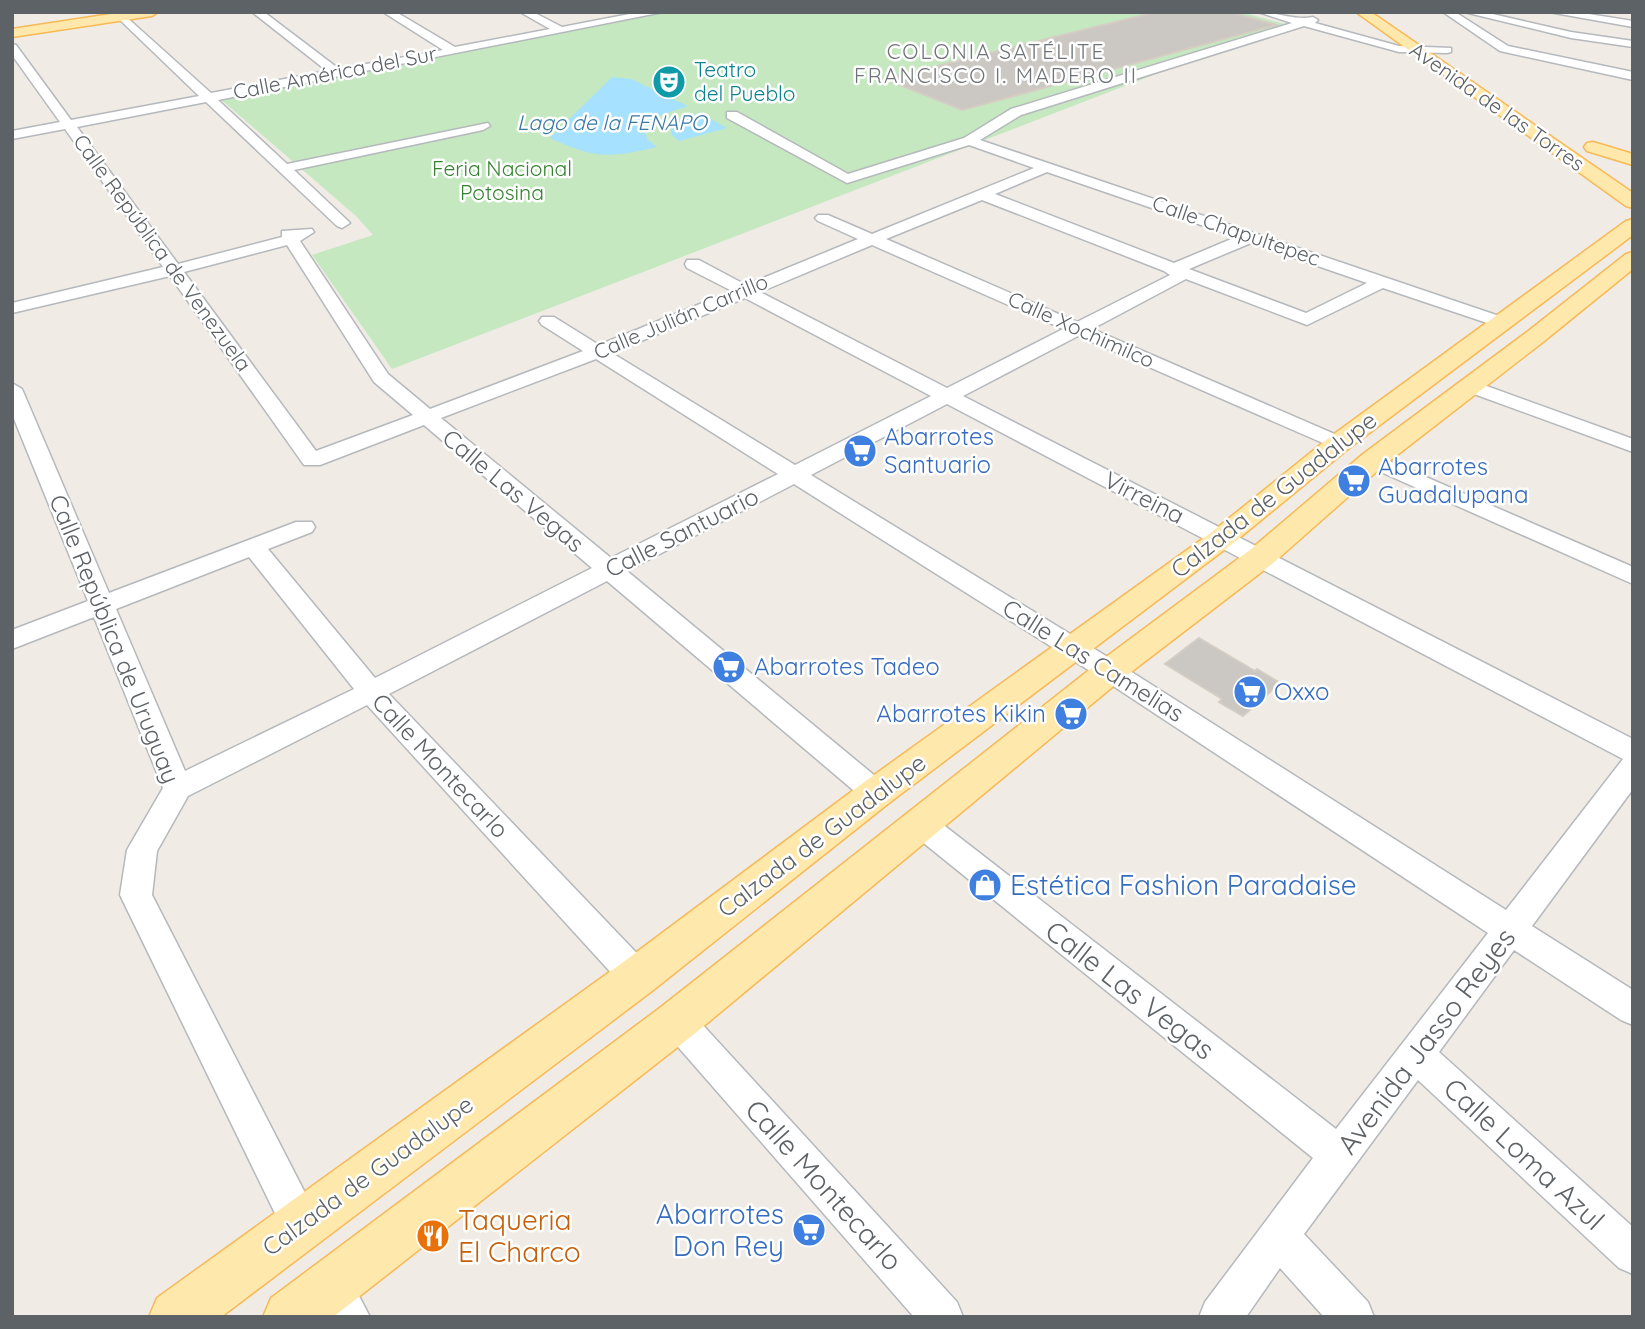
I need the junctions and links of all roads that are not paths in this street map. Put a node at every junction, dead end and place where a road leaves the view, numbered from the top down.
1 (152, 12) edge
2 (257, 12) edge
3 (388, 12) edge
4 (525, 12) edge
5 (658, 12) edge
6 (1264, 12) edge
7 (1284, 12) edge
8 (1362, 12) edge
9 (1390, 12) edge
10 (1448, 12) edge
11 (1469, 12) edge
12 (1554, 12) edge
13 (123, 14) edge
14 (1308, 21) junction
15 (1633, 24) edge
16 (12, 31) edge
17 (561, 31) junction
18 (1428, 43) junction
19 (1633, 44) edge
20 (12, 47) edge
21 (453, 51) junction
22 (1626, 62) dead end
23 (1580, 65) junction
24 (337, 73) junction
25 (1633, 76) edge
26 (209, 97) junction
27 (732, 115) dead end
28 (69, 124) junction
29 (484, 126) dead end
30 (1528, 129) junction
31 (1553, 129) dead end
32 (12, 135) edge
33 (969, 141) junction
34 (1633, 160) edge
35 (1048, 167) junction
36 (286, 168) junction
37 (1633, 173) edge
38 (983, 195) junction
39 (1633, 202) edge
40 (823, 218) dead end
41 (1633, 225) edge
42 (296, 235) junction
43 (1253, 236) junction
44 (871, 239) junction
45 (1617, 259) edge
46 (693, 264) dead end
47 (166, 269) junction
48 (1178, 272) junction
49 (1382, 282) junction
50 (744, 290) junction
51 (12, 308) edge
52 (548, 321) dead end
53 (1502, 324) junction
54 (1078, 328) junction
55 (598, 352) junction
56 (1470, 386) junction
57 (12, 389) edge
58 (947, 396) junction
59 (425, 418) junction
60 (1339, 443) junction
61 (1633, 446) edge
62 (312, 460) joint
63 (1374, 460) junction
64 (794, 474) junction
65 (304, 527) dead end
66 (1222, 538) junction
67 (254, 547) junction
68 (1261, 557) junction
69 (608, 570) junction
70 (1633, 576) edge
71 (103, 607) junction
72 (12, 640) edge
73 (1072, 648) junction
74 (1110, 671) junction
75 (371, 692) junction
76 (1633, 752) edge
77 (1633, 767) edge
78 (178, 789) junction
79 (876, 793) junction
80 (921, 824) junction
81 (1510, 931) junction
82 (637, 977) junction
83 (1633, 1009) edge
84 (677, 1021) junction
85 (1415, 1054) junction
86 (1339, 1155) junction
87 (302, 1226) junction
88 (1278, 1236) junction
89 (1633, 1254) edge
90 (340, 1301) edge
91 (176, 1317) edge
92 (290, 1317) edge
93 (942, 1317) edge
94 (1220, 1317) edge
95 (1353, 1317) edge

1 - 13 main road
2 - 24 street
3 - 21 street
4 - 17 street
5 - 17 street, Calle América del Sur
6 - 14 street
7 - 14 street
8 - 18 main road, Avenida de las Torres
9 - 18 main road, Avenida de las Torres
10 - 23 street
11 - 19 street
12 - 15 street
13 - 16 main road
13 - 26 street
14 - 18 street
14 - 33 street
17 - 21 street, Calle América del Sur
18 - 30 main road, Avenida de las Torres
20 - 28 street, Calle República de Venezuela
21 - 24 street, Calle América del Sur
22 - 23 street
23 - 25 street
24 - 26 street, Calle América del Sur
26 - 28 street, Calle América del Sur
26 - 36 street
27 - 33 street
28 - 32 street, Calle América del Sur
28 - 47 street, Calle República de Venezuela
29 - 36 street
30 - 31 main road
30 - 39 main road, Avenida de las Torres
33 - 35 street, Calle Chapultepec
34 - 37 main road, Avenida de las Torres
35 - 38 street, Calle Julián Carrillo
35 - 43 street, Calle Chapultepec
36 - 42 street
38 - 44 street, Calle Julián Carrillo
38 - 48 street
40 - 44 street, Calle Xochimilco
41 - 45 main road, Calzada de Guadalupe
42 - 47 street
42 - 59 street, Calle Las Vegas
43 - 48 street, Calle Santuario
43 - 49 street, Calle Chapultepec
44 - 50 street, Calle Julián Carrillo
44 - 54 street, Calle Xochimilco
45 - 53 main road, Calzada de Guadalupe
45 - 56 main road, Calzada de Guadalupe
46 - 50 street, Virreina
47 - 51 street
47 - 62 street, Calle República de Venezuela
48 - 49 street
48 - 54 street, Calle Santuario
49 - 53 street, Calle Chapultepec
50 - 55 street, Calle Julián Carrillo
50 - 58 street, Virreina
52 - 55 street, Calle Las Camelias
53 - 60 main road, Calzada de Guadalupe
54 - 58 street, Calle Santuario
54 - 60 street, Calle Xochimilco
55 - 59 street, Calle Julián Carrillo
55 - 64 street, Calle Las Camelias
56 - 61 street
56 - 63 main road, Calzada de Guadalupe
57 - 71 street, Calle República de Uruguay
58 - 64 street, Calle Santuario
58 - 66 street, Virreina
59 - 62 street, Calle Julián Carrillo
59 - 69 street, Calle Las Vegas
60 - 66 main road, Calzada de Guadalupe
63 - 68 main road, Calzada de Guadalupe
63 - 70 street
64 - 69 street, Calle Santuario
64 - 73 street, Calle Las Camelias
65 - 67 street
66 - 68 street, Virreina
66 - 73 main road, Calzada de Guadalupe
67 - 71 street
67 - 75 street, Calle Montecarlo
68 - 74 main road, Calzada de Guadalupe
68 - 76 street, Virreina
69 - 75 street, Calle Santuario
69 - 79 street, Calle Las Vegas
71 - 72 street
71 - 78 street, Calle República de Uruguay
73 - 74 street, Calle Las Camelias
73 - 79 main road, Calzada de Guadalupe
74 - 80 main road, Calzada de Guadalupe
74 - 81 street, Calle Las Camelias
75 - 78 street, Calle Santuario
75 - 82 street, Calle Montecarlo
77 - 81 street, Avenida Jasso Reyes
78 - 87 street, Calle República de Uruguay
79 - 82 main road, Calzada de Guadalupe
80 - 84 main road, Calzada de Guadalupe
80 - 86 street, Calle Las Vegas
81 - 83 street, Calle Las Camelias
81 - 85 street, Avenida Jasso Reyes
82 - 87 main road, Calzada de Guadalupe
84 - 90 main road, Calzada de Guadalupe
84 - 93 street, Calle Montecarlo
85 - 86 street, Avenida Jasso Reyes
85 - 89 street, Calle Loma Azul
86 - 88 street, Avenida Jasso Reyes
87 - 91 main road, Calzada de Guadalupe
88 - 94 street, Avenida Jasso Reyes
88 - 95 street
90 - 92 main road, Calzada de Guadalupe

